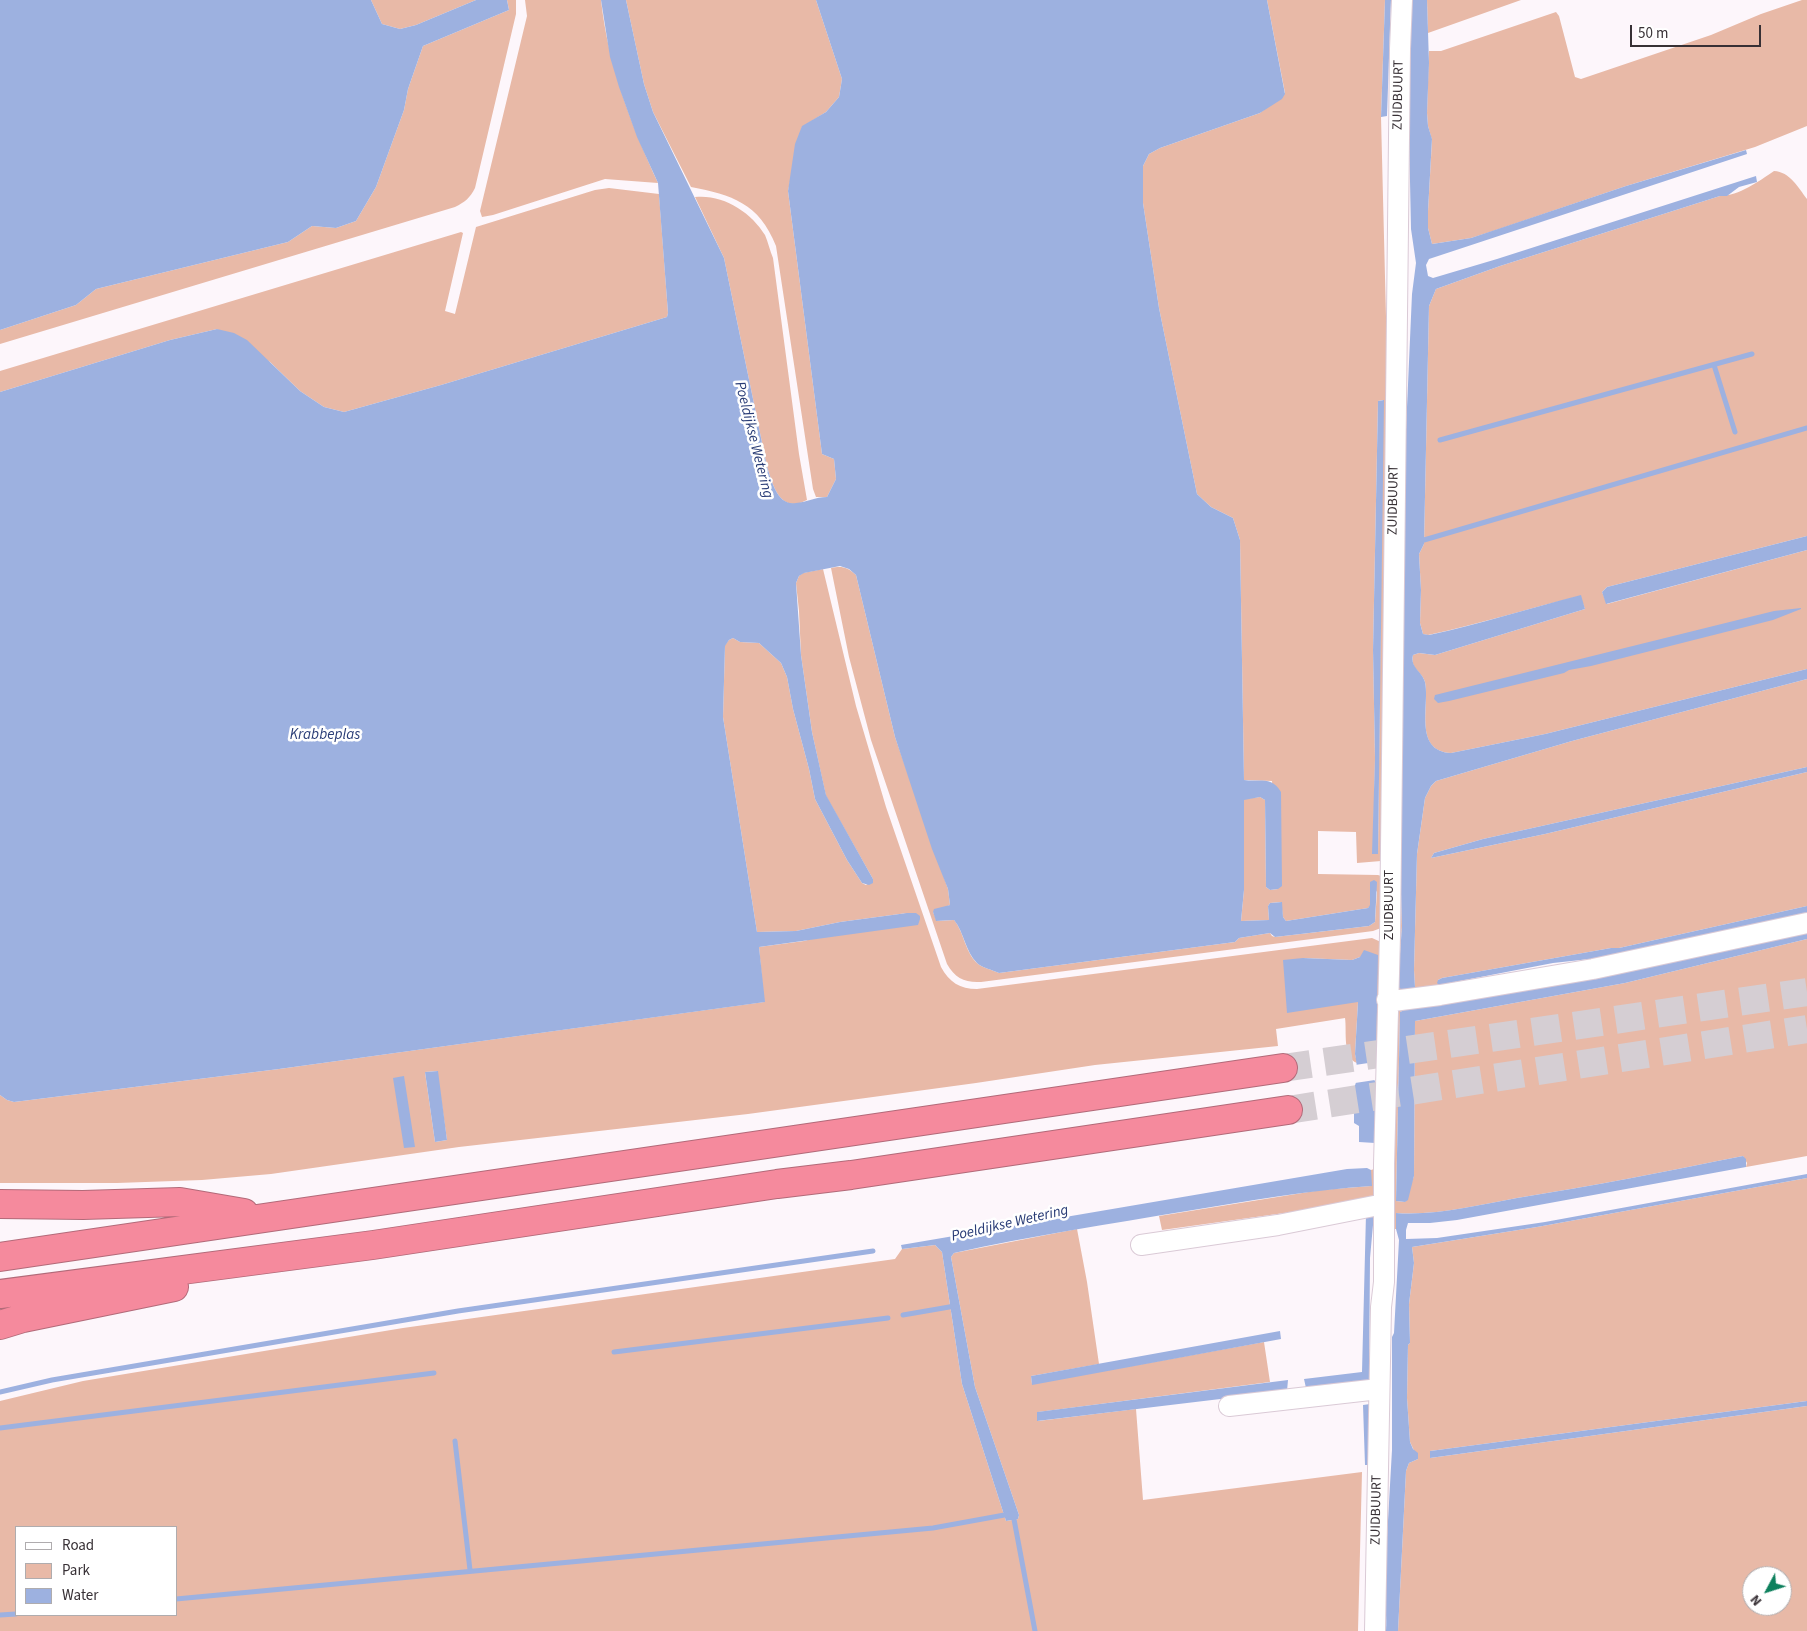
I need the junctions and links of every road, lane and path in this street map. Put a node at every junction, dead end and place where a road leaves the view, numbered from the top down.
1 (1402, 0) edge
2 (1807, 923) edge
3 (1387, 1000) junction
4 (1283, 1068) tunnel mouth
5 (1288, 1110) tunnel mouth
6 (0, 1204) edge
7 (1384, 1204) junction
8 (268, 1217) junction
9 (374, 1245) junction
10 (1141, 1245) dead end
11 (0, 1257) edge
12 (0, 1294) edge
13 (0, 1325) edge
14 (1380, 1389) junction
15 (1229, 1406) dead end
16 (1375, 1631) edge

1 - 3 street, ZUIDBUURT
2 - 3 street
3 - 7 street, ZUIDBUURT
4 - 8 highway
5 - 9 highway
6 - 8 highway
7 - 10 street
7 - 14 street, ZUIDBUURT
8 - 11 highway
9 - 12 highway
9 - 13 highway
14 - 15 street
14 - 16 street, ZUIDBUURT

